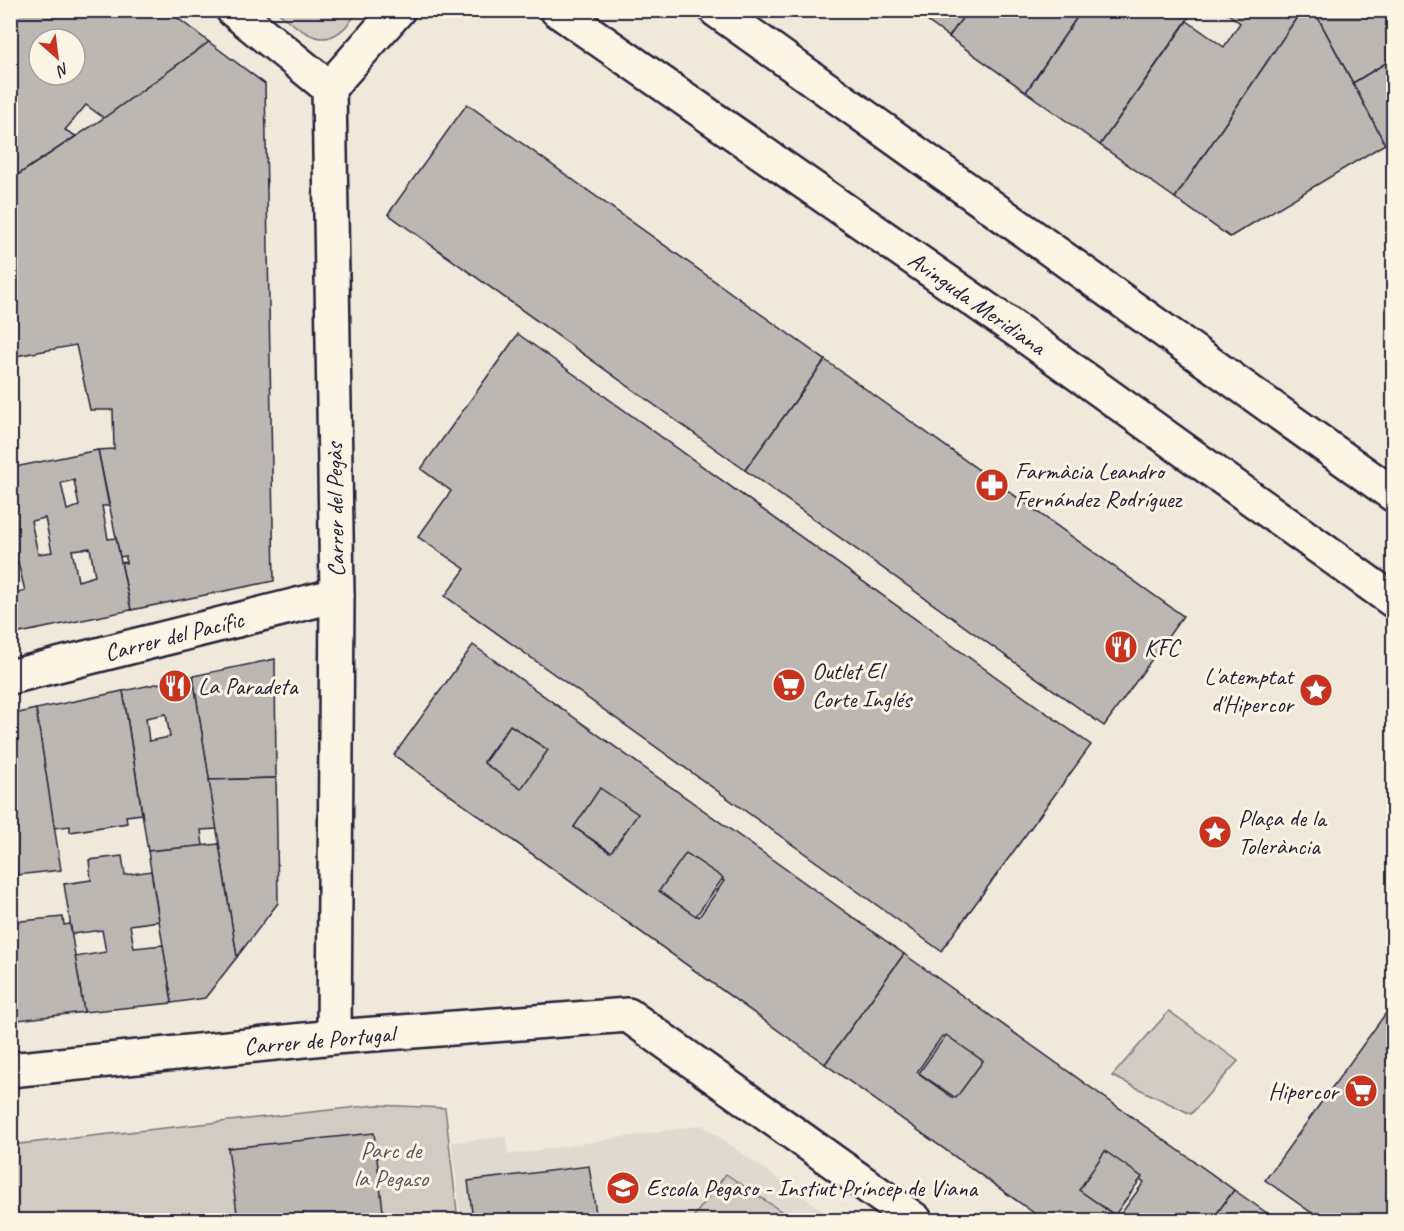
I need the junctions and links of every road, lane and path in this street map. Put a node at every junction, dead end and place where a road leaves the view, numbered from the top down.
1 (233, 10) edge
2 (398, 10) edge
3 (556, 10) edge
4 (716, 10) edge
5 (329, 88) junction
6 (1394, 495) edge
7 (337, 595) junction
8 (1394, 601) edge
9 (10, 677) edge
10 (334, 1037) junction
11 (10, 1070) edge
12 (915, 1221) edge

1 - 5 street
2 - 5 street
3 - 8 street, Avinguda Meridiana
4 - 6 street
5 - 7 street, Carrer del Pegàs
7 - 9 street, Carrer del Pacífic
7 - 10 street, Carrer del Pegàs
10 - 11 street, Carrer de Portugal
10 - 12 street, Carrer de Portugal

